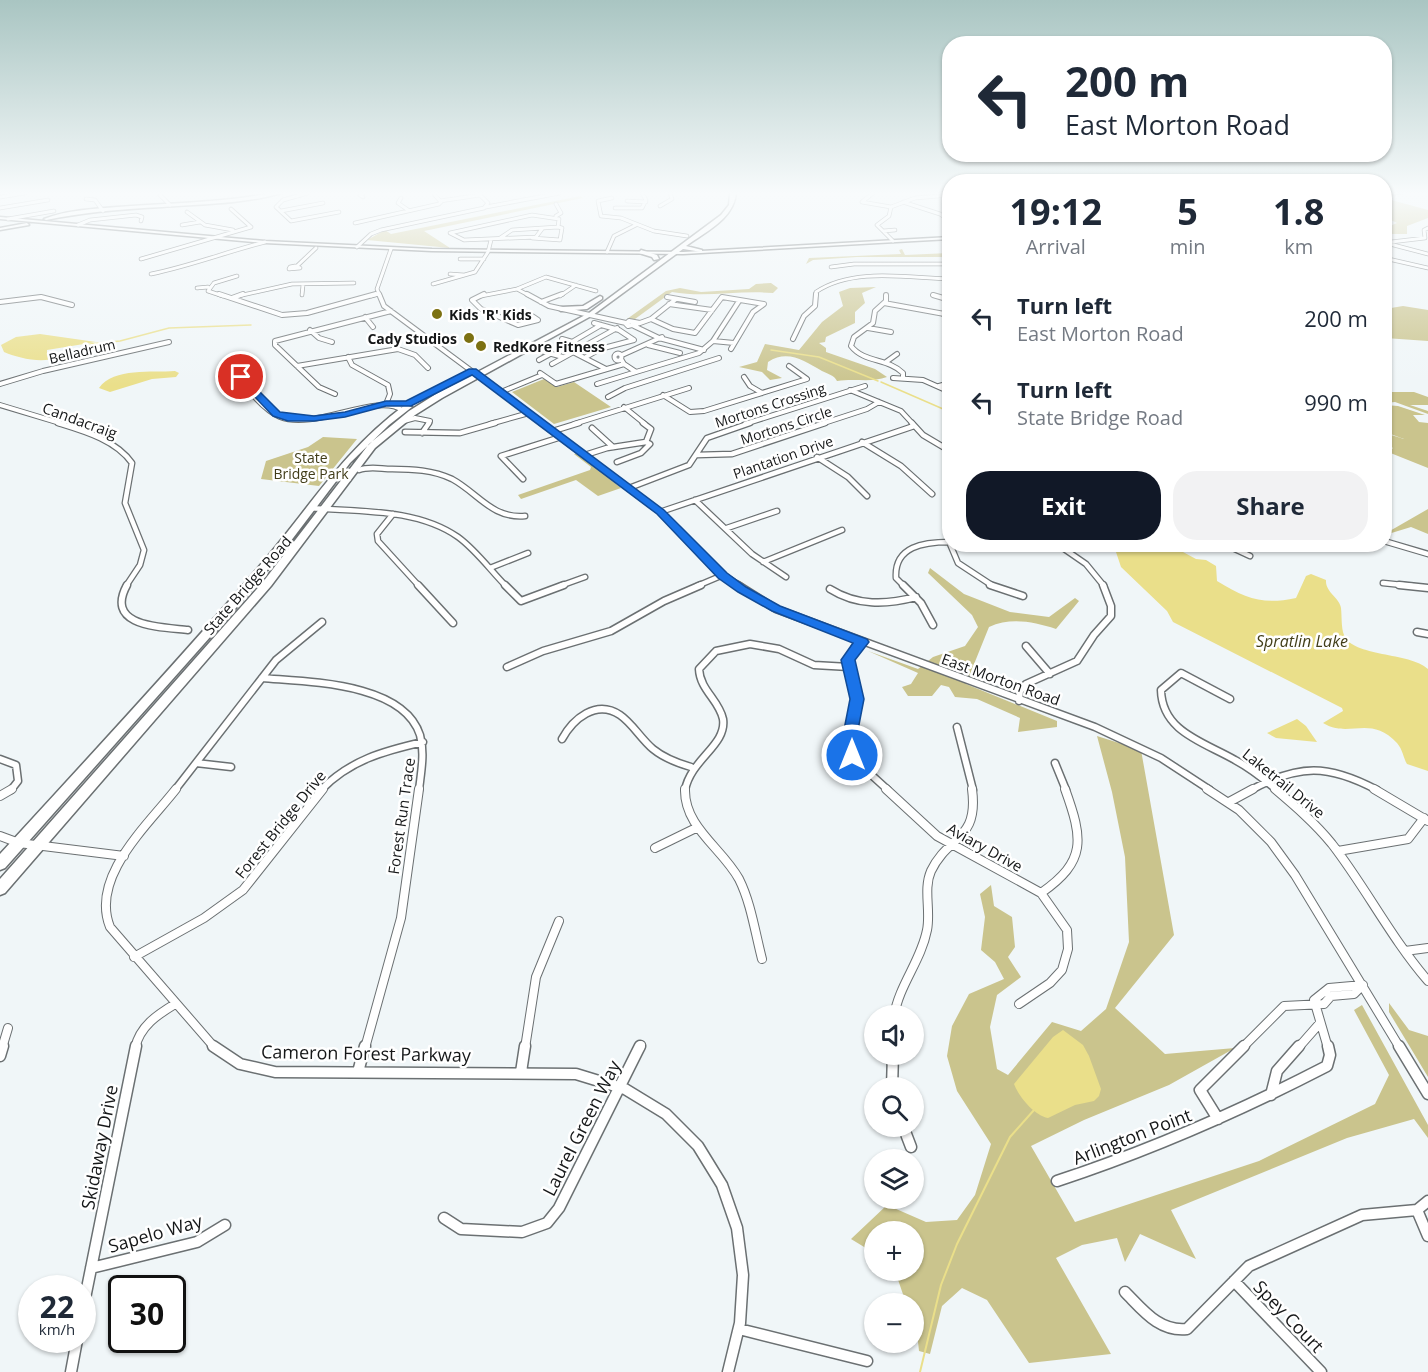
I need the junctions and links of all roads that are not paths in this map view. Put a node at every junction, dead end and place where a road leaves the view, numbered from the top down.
1 (148, 257) edge
2 (210, 257) edge
3 (305, 257) edge
4 (387, 257) edge
5 (660, 257) edge
6 (662, 257) edge
7 (141, 259) dead end
8 (460, 259) dead end
9 (484, 259) joint
10 (656, 259) joint
11 (1392, 260) edge
12 (942, 264) edge
13 (297, 266) dead end
14 (831, 267) dead end
15 (1428, 268) edge
16 (151, 274) dead end
17 (450, 274) dead end
18 (237, 276) dead end
19 (467, 276) junction
20 (942, 279) edge
21 (354, 284) dead end
22 (434, 284) dead end
23 (303, 285) junction
24 (576, 285) junction
25 (208, 287) junction
26 (197, 288) dead end
27 (517, 289) junction
28 (596, 291) dead end
29 (302, 295) dead end
30 (378, 295) junction
31 (886, 295) dead end
32 (933, 295) dead end
33 (604, 297) junction
34 (667, 297) dead end
35 (942, 298) edge
36 (232, 299) junction
37 (676, 299) junction
38 (739, 301) junction
39 (0, 302) edge
40 (695, 302) dead end
41 (540, 303) junction
42 (884, 303) junction
43 (669, 304) junction
44 (72, 305) dead end
45 (561, 309) junction
46 (712, 310) junction
47 (391, 311) junction
48 (587, 313) junction
49 (942, 315) edge
50 (365, 317) junction
51 (510, 318) junction
52 (651, 319) junction
53 (594, 323) dead end
54 (627, 323) junction
55 (639, 323) junction
56 (601, 326) junction
57 (634, 326) junction
58 (373, 327) dead end
59 (868, 328) junction
60 (615, 329) junction
61 (310, 330) junction
62 (891, 332) dead end
63 (661, 337) junction
64 (562, 339) dead end
65 (793, 339) dead end
66 (713, 341) junction
67 (169, 342) dead end
68 (332, 342) dead end
69 (572, 342) junction
70 (734, 344) junction
71 (585, 345) junction
72 (648, 345) junction
73 (705, 349) junction
74 (731, 349) dead end
75 (541, 351) dead end
76 (573, 352) junction
77 (680, 353) dead end
78 (550, 354) junction
79 (694, 354) junction
80 (897, 354) dead end
81 (348, 357) junction
82 (563, 357) junction
83 (586, 357) junction
84 (719, 358) dead end
85 (539, 360) dead end
86 (226, 361) dead end
87 (707, 362) junction
88 (886, 362) junction
89 (552, 364) dead end
90 (624, 364) junction
91 (297, 366) junction
92 (789, 366) dead end
93 (428, 368) dead end
94 (606, 369) junction
95 (636, 372) junction
96 (476, 373) junction
97 (744, 377) dead end
98 (893, 378) dead end
99 (903, 378) junction
100 (0, 384) edge
101 (597, 384) dead end
102 (942, 385) edge
103 (865, 386) dead end
104 (939, 386) junction
105 (689, 388) dead end
106 (942, 388) edge
107 (850, 390) junction
108 (501, 392) junction
109 (762, 393) junction
110 (335, 394) dead end
111 (663, 395) junction
112 (608, 397) dead end
113 (879, 402) junction
114 (386, 404) junction
115 (0, 405) edge
116 (624, 407) junction
117 (400, 408) junction
118 (529, 413) junction
119 (416, 414) junction
120 (914, 426) junction
121 (592, 428) dead end
122 (553, 431) junction
123 (405, 432) dead end
124 (422, 433) junction
125 (561, 437) junction
126 (646, 442) junction
127 (862, 442) junction
128 (628, 446) junction
129 (613, 447) junction
130 (942, 447) edge
131 (640, 454) junction
132 (585, 455) junction
133 (697, 455) junction
134 (817, 457) junction
135 (617, 462) dead end
136 (361, 467) junction
137 (523, 479) dead end
138 (630, 488) junction
139 (932, 494) dead end
140 (867, 495) dead end
141 (695, 500) junction
142 (310, 508) junction
143 (325, 509) junction
144 (660, 512) junction
145 (777, 512) dead end
146 (393, 514) junction
147 (525, 516) dead end
148 (727, 528) junction
149 (842, 530) dead end
150 (942, 543) edge
151 (1392, 543) edge
152 (951, 552) edge
153 (1073, 552) edge
154 (1241, 552) edge
155 (528, 554) dead end
156 (1428, 554) edge
157 (1250, 556) dead end
158 (763, 562) junction
159 (490, 568) junction
160 (723, 575) junction
161 (585, 577) dead end
162 (786, 577) dead end
163 (1383, 583) dead end
164 (1428, 588) edge
165 (830, 589) dead end
166 (1023, 596) dead end
167 (916, 597) junction
168 (322, 622) dead end
169 (453, 623) dead end
170 (933, 625) dead end
171 (188, 630) dead end
172 (1417, 632) dead end
173 (1428, 634) edge
174 (862, 642) junction
175 (1026, 646) dead end
176 (507, 667) dead end
177 (849, 667) junction
178 (1050, 674) junction
179 (262, 678) junction
180 (1230, 699) dead end
181 (1019, 701) junction
182 (957, 728) dead end
183 (562, 739) dead end
184 (423, 742) junction
185 (0, 759) edge
186 (196, 763) junction
187 (1055, 763) dead end
188 (231, 767) dead end
189 (691, 767) junction
190 (1267, 783) junction
191 (0, 796) edge
192 (1229, 802) junction
193 (1426, 820) edge
194 (698, 827) junction
195 (10, 839) edge
196 (39, 844) junction
197 (952, 845) junction
198 (655, 848) dead end
199 (1338, 851) junction
200 (124, 856) junction
201 (0, 864) edge
202 (0, 889) edge
203 (1041, 893) junction
204 (559, 921) dead end
205 (1428, 948) edge
206 (1405, 951) junction
207 (134, 957) junction
208 (762, 959) dead end
209 (1428, 981) edge
210 (1363, 986) junction
211 (175, 1004) junction
212 (1019, 1004) dead end
213 (896, 1005) edge
214 (1315, 1005) junction
215 (1320, 1023) junction
216 (8, 1028) dead end
217 (641, 1045) dead end
218 (0, 1056) edge
219 (358, 1072) junction
220 (521, 1072) junction
221 (621, 1085) junction
222 (1428, 1094) edge
223 (1271, 1095) junction
224 (1218, 1119) junction
225 (907, 1137) edge
226 (911, 1147) dead end
227 (1057, 1181) dead end
228 (1428, 1201) edge
229 (1418, 1210) junction
230 (444, 1218) dead end
231 (225, 1225) dead end
232 (1428, 1236) edge
233 (92, 1268) junction
234 (90, 1275) edge
235 (1234, 1281) junction
236 (1125, 1292) dead end
237 (739, 1329) junction
238 (75, 1353) edge
239 (867, 1360) dead end
240 (71, 1372) edge
241 (728, 1372) edge
242 (1321, 1372) edge

1 - 7 street
2 - 16 street
3 - 13 street
4 - 30 street
5 - 10 highway, State Bridge Road
6 - 48 highway, State Bridge Road
8 - 9 street
9 - 19 street
10 - 33 highway, State Bridge Road
11 - 15 street
12 - 14 street
17 - 19 street
18 - 25 street
19 - 22 street
20 - 65 street
21 - 23 street
23 - 29 street
23 - 36 street
24 - 27 street
24 - 28 street
24 - 41 street
25 - 26 street
25 - 36 street
27 - 41 street
27 - 51 street
30 - 36 street
30 - 47 street, East Morton Road
31 - 42 street
32 - 35 street
33 - 45 highway, State Bridge Road
33 - 48 highway, State Bridge Road
34 - 37 street
37 - 40 street
37 - 43 street
38 - 46 street
38 - 66 street
38 - 70 street
39 - 44 street
41 - 45 street
42 - 49 street
42 - 59 street
43 - 46 street
43 - 52 street
45 - 48 street
46 - 52 street
47 - 50 street
47 - 96 street, East Morton Road
48 - 54 street
48 - 96 highway, State Bridge Road
50 - 58 street
50 - 61 street
51 - 51 street
52 - 55 street
53 - 56 street
54 - 55 street
54 - 57 street
54 - 60 street
55 - 57 street
55 - 63 street
56 - 60 street
56 - 69 street
57 - 63 street
59 - 62 street
59 - 88 street
60 - 71 street
60 - 83 street
61 - 68 street
61 - 91 street
63 - 72 street
63 - 73 street
64 - 69 street
66 - 70 street
66 - 73 street
67 - 100 street, Belladrum
69 - 71 street
70 - 74 street
71 - 76 street
72 - 77 street
72 - 90 street
73 - 79 street
75 - 78 street
76 - 82 street
76 - 83 street
78 - 82 street
78 - 85 street
79 - 87 street
79 - 95 street
80 - 88 street
81 - 91 street
81 - 93 street
81 - 114 street
82 - 89 street
83 - 94 street
84 - 87 street
86 - 114 street
87 - 112 street
88 - 99 street
90 - 94 street
90 - 95 street
91 - 110 street
92 - 109 street
94 - 108 street
95 - 101 street
96 - 108 street, East Morton Road
96 - 117 highway, State Bridge Road
96 - 119 highway, State Bridge Road
97 - 109 street
98 - 99 street
99 - 104 street
102 - 104 street
103 - 107 street, Mortons Crossing
104 - 106 street
105 - 111 street
107 - 113 street
107 - 133 street, Mortons Crossing
108 - 118 street, East Morton Road
109 - 111 street
111 - 116 street
113 - 120 street
113 - 133 street, Mortons Circle
114 - 117 street
115 - 171 street, Candacraig
116 - 122 street
116 - 126 street
117 - 142 highway, State Bridge Road
118 - 122 street, East Morton Road
118 - 124 street
119 - 124 street
119 - 136 highway, State Bridge Road
120 - 127 street, Plantation Drive
120 - 130 street
121 - 129 street
122 - 125 street, East Morton Road
123 - 124 street
125 - 132 street, East Morton Road
125 - 137 street
126 - 128 street
126 - 131 street
127 - 134 street, Plantation Drive
127 - 139 street
128 - 129 street
128 - 131 street
129 - 132 street
131 - 135 street
132 - 138 street, East Morton Road
133 - 138 street, Mortons Crossing
134 - 140 street
134 - 141 street, Plantation Drive
136 - 143 highway, State Bridge Road
136 - 147 street
138 - 144 street, East Morton Road
141 - 144 street, Plantation Drive
141 - 148 street
142 - 143 street
142 - 195 highway, State Bridge Road
143 - 146 street
143 - 196 highway, State Bridge Road
144 - 160 street, East Morton Road
145 - 148 street
146 - 159 street
146 - 169 street
148 - 158 street
149 - 158 street
150 - 167 street
151 - 156 street
152 - 166 street
153 - 178 street
154 - 157 street
155 - 159 street
158 - 162 street
159 - 161 street
160 - 174 street, East Morton Road
160 - 176 street
163 - 164 street
165 - 167 street
167 - 170 street
168 - 179 street, Cameron Forest Parkway
172 - 173 street
174 - 177 street
174 - 181 street, East Morton Road
175 - 178 street
177 - 189 street
177 - 197 street, Aviary Drive
178 - 181 street
179 - 184 street, Forest Run Trace
179 - 186 street, Cameron Forest Parkway
180 - 190 street, Laketrail Drive
181 - 192 street, East Morton Road
182 - 197 street
183 - 189 street
184 - 207 street, Forest Bridge Drive
184 - 219 street, Forest Run Trace
185 - 191 street
186 - 188 street
186 - 200 street, Cameron Forest Parkway
187 - 203 street
189 - 194 street
190 - 192 street
190 - 193 street
190 - 199 street, Laketrail Drive
192 - 210 street, East Morton Road
193 - 199 street
194 - 198 street
194 - 208 street
195 - 196 street
195 - 201 highway, State Bridge Road
196 - 200 street
196 - 202 highway, State Bridge Road
197 - 203 street, Aviary Drive
197 - 213 street
199 - 206 street, Laketrail Drive
200 - 207 street, Cameron Forest Parkway
203 - 212 street, Aviary Drive
204 - 220 street
205 - 206 street
206 - 209 street, Laketrail Drive
207 - 211 street, Cameron Forest Parkway
210 - 214 street, Arlington Point
210 - 222 street, East Morton Road
211 - 219 street, Cameron Forest Parkway
211 - 233 street, Skidaway Drive
214 - 215 street, Arlington Point
214 - 224 street, Arlington Point
215 - 223 street
215 - 223 street, Arlington Point
216 - 218 street
217 - 221 street, Laurel Green Way
219 - 220 street, Cameron Forest Parkway
220 - 221 street, Cameron Forest Parkway
221 - 230 street, Laurel Green Way
221 - 237 street, Cameron Forest Parkway
223 - 224 street, Arlington Point
224 - 227 street, Arlington Point
225 - 226 street
228 - 229 street
229 - 232 street
229 - 235 street
231 - 233 street, Sapelo Way
233 - 234 street, Skidaway Drive
235 - 236 street
235 - 242 street, Spey Court
237 - 239 street
237 - 241 street, Cameron Forest Parkway
238 - 240 street

